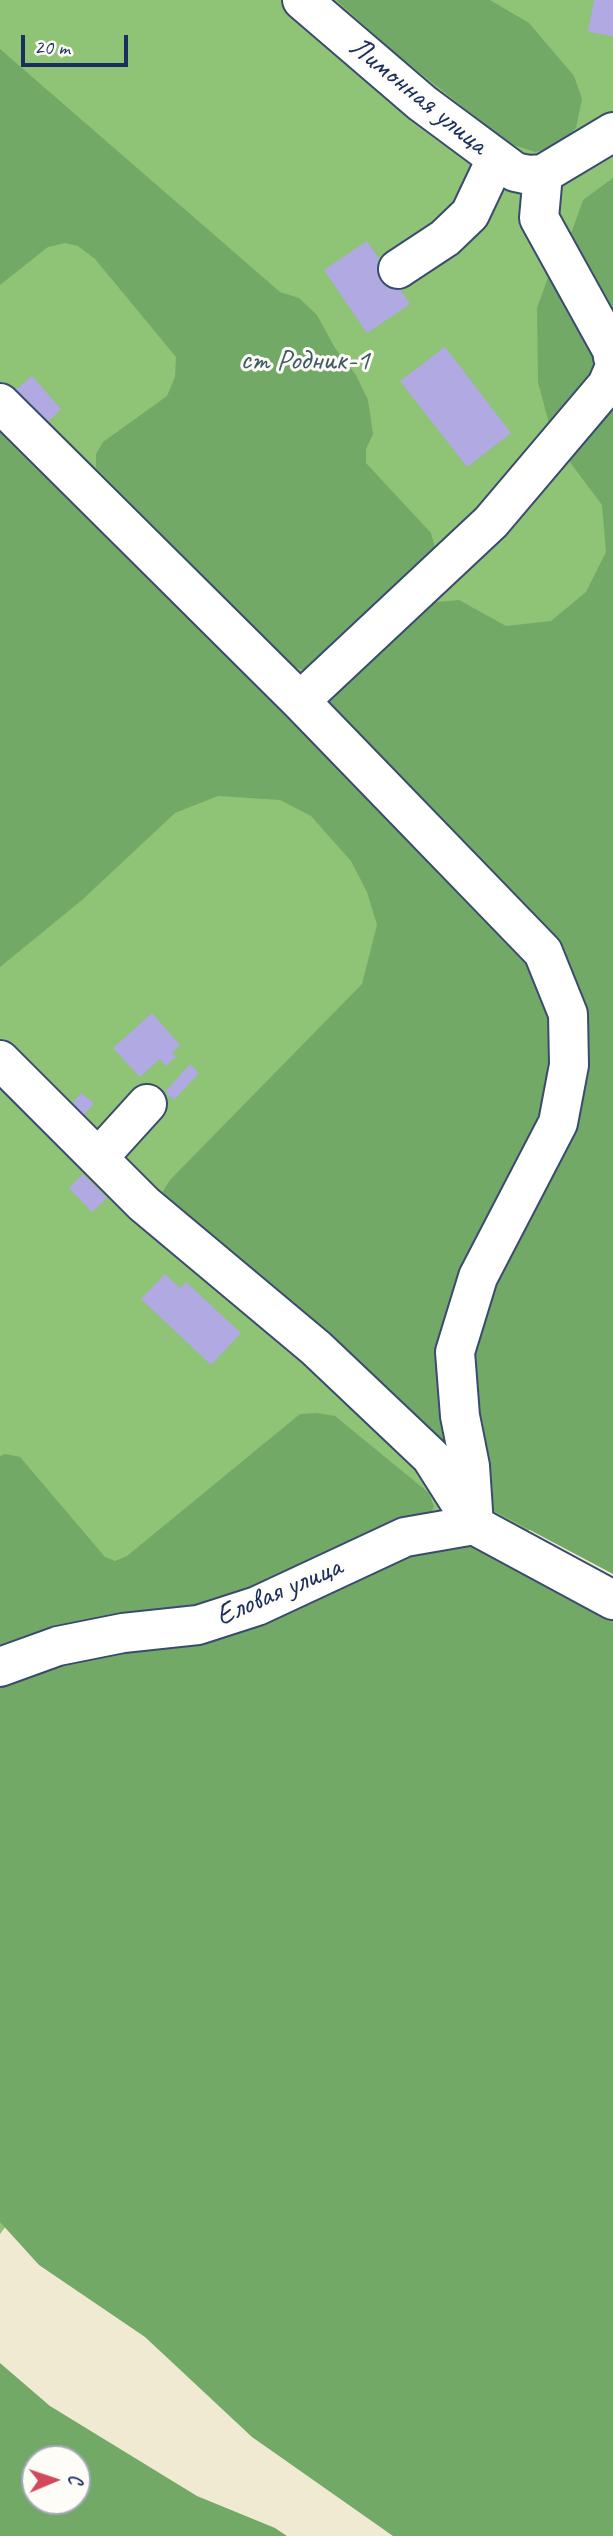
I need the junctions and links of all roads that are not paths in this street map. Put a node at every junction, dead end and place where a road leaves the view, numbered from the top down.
1 (302, 0) edge
2 (613, 132) edge
3 (496, 159) junction
4 (543, 174) junction
5 (398, 270) dead end
6 (613, 357) edge
7 (613, 371) edge
8 (0, 403) edge
9 (300, 701) junction
10 (0, 1060) edge
11 (147, 1104) dead end
12 (98, 1157) junction
13 (474, 1525) junction
14 (613, 1600) edge
15 (0, 1667) edge

1 - 3 street, Лимонная улица
2 - 4 street
3 - 4 street, Лимонная улица
3 - 5 street
4 - 6 street
7 - 9 street
8 - 9 street
9 - 13 street
10 - 12 street
11 - 12 street
12 - 13 street
13 - 14 street
13 - 15 street, Еловая улица

